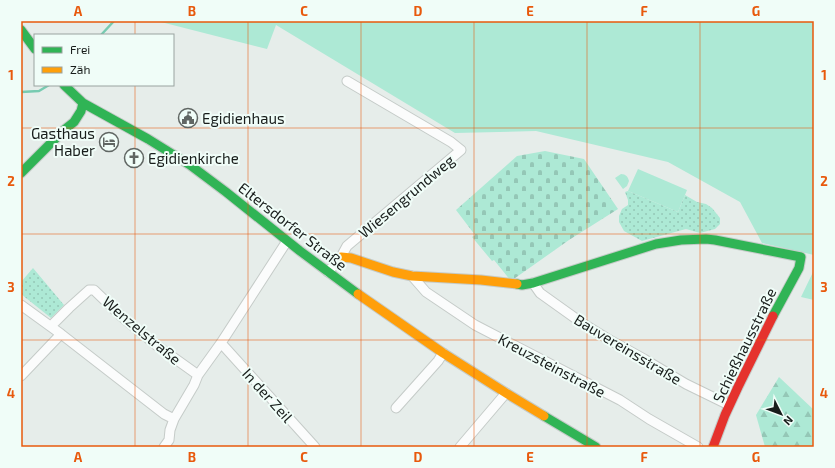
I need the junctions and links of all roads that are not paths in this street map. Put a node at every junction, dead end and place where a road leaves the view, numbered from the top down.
1 (21, 30) edge
2 (34, 48) edge
3 (348, 81) dead end
4 (65, 86) edge
5 (82, 102) junction
6 (104, 115) junction
7 (68, 128) junction
8 (21, 174) edge
9 (287, 241) junction
10 (341, 257) junction
11 (328, 272) junction
12 (412, 276) junction
13 (533, 283) junction
14 (21, 305) edge
15 (51, 326) junction
16 (61, 334) junction
17 (221, 343) junction
18 (443, 353) junction
19 (198, 375) junction
20 (21, 376) edge
21 (506, 393) junction
22 (729, 405) junction
23 (396, 408) dead end
24 (174, 419) junction
25 (164, 447) edge
26 (315, 447) edge
27 (460, 447) edge
28 (596, 447) edge
29 (698, 447) edge
30 (713, 447) edge

1 - 2 street
3 - 10 street, Wiesengrundweg
4 - 5 street, Eltersdorfer Straße
5 - 6 street, Eltersdorfer Straße
5 - 7 street
6 - 7 street
6 - 9 street, Eltersdorfer Straße
7 - 8 street
9 - 11 street, Eltersdorfer Straße
9 - 17 street
10 - 11 street, Wiesengrundweg
10 - 12 street
11 - 18 street, Eltersdorfer Straße
12 - 13 street
12 - 29 street, Kreuzsteinstraße
13 - 22 street, Bauvereinsstraße
13 - 22 street, Schießhausstraße
14 - 15 street
15 - 16 street
15 - 19 street, Wenzelstraße
16 - 20 street
16 - 24 street
17 - 19 street
17 - 26 street, In der Zeil
18 - 21 street, Eltersdorfer Straße
18 - 23 street
19 - 24 street
21 - 27 street
21 - 28 street, Eltersdorfer Straße
22 - 30 street, Schießhausstraße
24 - 25 street

